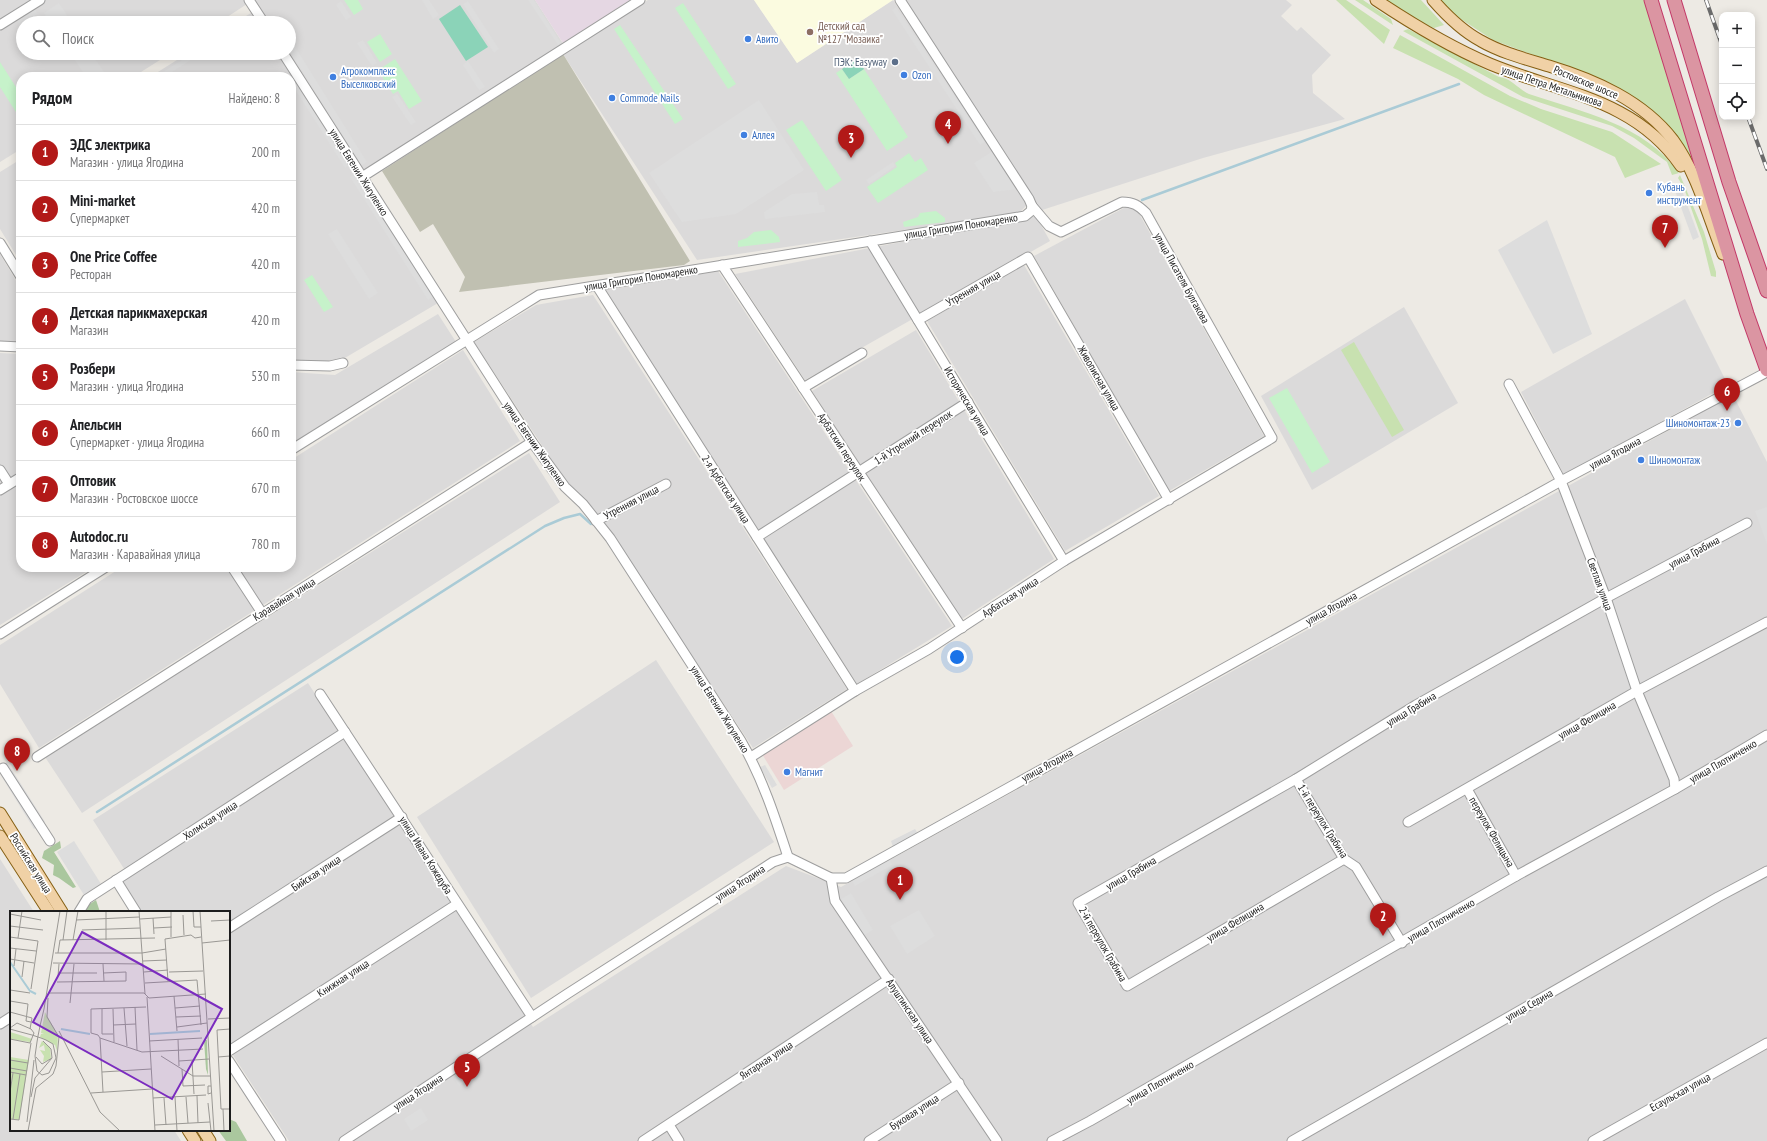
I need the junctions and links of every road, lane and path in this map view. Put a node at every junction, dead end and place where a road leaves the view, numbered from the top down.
1 (40, 0) edge
2 (249, 0) edge
3 (640, 0) edge
4 (900, 0) edge
5 (1376, 0) edge
6 (1433, 0) edge
7 (1651, 0) edge
8 (1674, 0) edge
9 (259, 16) edge
10 (0, 26) edge
11 (287, 60) edge
12 (295, 72) edge
13 (296, 73) edge
14 (362, 177) junction
15 (1702, 200) junction
16 (1032, 209) junction
17 (1049, 226) joint
18 (870, 241) junction
19 (0, 243) edge
20 (1028, 257) joint
21 (722, 265) junction
22 (16, 269) edge
23 (597, 286) junction
24 (1767, 291) edge
25 (1748, 314) junction
26 (918, 320) junction
27 (466, 341) junction
28 (0, 346) edge
29 (16, 347) edge
30 (862, 353) dead end
31 (343, 363) dead end
32 (296, 365) edge
33 (1767, 371) edge
34 (1509, 384) dead end
35 (803, 388) junction
36 (968, 402) junction
37 (1272, 438) joint
38 (532, 442) junction
39 (296, 447) edge
40 (0, 470) edge
41 (858, 472) junction
42 (16, 480) edge
43 (1561, 481) junction
44 (9, 484) junction
45 (666, 484) dead end
46 (0, 490) edge
47 (1169, 500) junction
48 (596, 521) junction
49 (1747, 523) dead end
50 (757, 537) junction
51 (1064, 561) junction
52 (98, 572) edge
53 (235, 572) edge
54 (1606, 598) junction
55 (262, 613) junction
56 (1767, 622) edge
57 (962, 628) junction
58 (0, 634) edge
59 (856, 691) junction
60 (1637, 691) junction
61 (320, 694) dead end
62 (345, 732) junction
63 (1767, 735) edge
64 (37, 757) dead end
65 (750, 757) junction
66 (3, 768) dead end
67 (1296, 779) junction
68 (1466, 789) junction
69 (1674, 789) junction
70 (0, 813) edge
71 (402, 818) junction
72 (1408, 822) dead end
73 (0, 836) edge
74 (50, 841) dead end
75 (788, 857) junction
76 (1344, 859) junction
77 (1767, 871) edge
78 (1516, 876) junction
79 (831, 878) junction
80 (116, 880) junction
81 (1078, 903) joint
82 (457, 904) junction
83 (48, 911) edge
84 (61, 911) edge
85 (80, 911) edge
86 (135, 911) edge
87 (230, 927) edge
88 (1402, 943) junction
89 (889, 979) junction
90 (1127, 986) joint
91 (532, 1017) junction
92 (10, 1018) edge
93 (0, 1024) edge
94 (1767, 1043) edge
95 (230, 1050) edge
96 (230, 1063) edge
97 (959, 1083) junction
98 (669, 1125) junction
99 (189, 1131) edge
100 (203, 1131) edge
101 (195, 1141) edge
102 (210, 1141) edge
103 (281, 1141) edge
104 (344, 1141) edge
105 (643, 1141) edge
106 (679, 1141) edge
107 (869, 1141) edge
108 (997, 1141) edge
109 (1052, 1141) edge
110 (1292, 1141) edge
111 (1593, 1141) edge

1 - 10 street
2 - 9 street
3 - 14 street
4 - 16 street
5 - 15 main road, улица Петра Метальникова
6 - 15 main road, Ростовское шоссе
7 - 25 highway, Ростовское шоссе
8 - 24 highway
11 - 12 street, улица Евгении Жигуленко
13 - 14 street, улица Евгении Жигуленко
14 - 27 street, улица Евгении Жигуленко
15 - 25 main road, Ростовское шоссе
16 - 17 street, улица Григория Пономаренко
16 - 18 street, улица Григория Пономаренко
17 - 37 street, улица Писателя Булгакова
18 - 21 street, улица Григория Пономаренко
18 - 26 street, Историческая улица
19 - 22 street
20 - 26 street, Утренняя улица
20 - 47 street, Живописная улица
21 - 23 street, улица Григория Пономаренко
21 - 35 street, Арбатский переулок
23 - 27 street, улица Григория Пономаренко
23 - 50 street, 2-я Арбатская улица
25 - 33 highway, Ростовское шоссе
26 - 36 street, Историческая улица
27 - 38 street, улица Евгении Жигуленко
27 - 39 street, улица Григория Пономаренко
28 - 29 street
30 - 35 street
31 - 32 street
33 - 43 street, улица Ягодина
34 - 43 street, Светлая улица
35 - 41 street, Арбатский переулок
36 - 41 street, 1-й Утренний переулок
36 - 51 street, Историческая улица
37 - 47 street, Арбатская улица
38 - 48 street, улица Евгении Жигуленко
38 - 55 street, Каравайная улица
40 - 44 street
41 - 50 street, 1-й Утренний переулок
41 - 57 street, Арбатский переулок
42 - 44 street
43 - 54 street, Светлая улица
43 - 79 street, улица Ягодина
44 - 46 street
45 - 48 street, Утренняя улица
47 - 51 street, Арбатская улица
48 - 65 street, улица Евгении Жигуленко
49 - 54 street, улица Грабина
50 - 59 street, 2-я Арбатская улица
51 - 57 street, Арбатская улица
52 - 58 street
53 - 55 street
54 - 60 street, Светлая улица
54 - 67 street, улица Грабина
55 - 64 street, Каравайная улица
56 - 60 street, улица Фелицина
57 - 59 street, Арбатская улица
59 - 65 street, Арбатская улица
60 - 68 street, улица Фелицина
60 - 69 street, Светлая улица
61 - 62 street, улица Ивана Кожедуба
62 - 71 street, улица Ивана Кожедуба
62 - 80 street, Холмская улица
63 - 69 street, улица Плотниченко
65 - 75 street, улица Евгении Жигуленко
66 - 74 street
67 - 76 street, 1-й переулок Грабина
67 - 81 street, улица Грабина
68 - 72 street, улица Фелицина
68 - 78 street, переулок Фелицына
69 - 78 street, улица Плотниченко
70 - 84 main road, Российская улица
71 - 82 street, улица Ивана Кожедуба
71 - 87 street, Бийская улица
73 - 83 main road, Российская улица
75 - 79 street
75 - 91 street, улица Ягодина
76 - 88 street, 1-й переулок Грабина
76 - 90 street, улица Фелицина
77 - 110 street, улица Седина
78 - 88 street, улица Плотниченко
79 - 89 street, Алуштинская улица
80 - 85 street, Холмская улица
80 - 86 street
81 - 90 street, 2-й переулок Грабина
82 - 91 street, улица Ивана Кожедуба
82 - 95 street, Книжная улица
88 - 109 street, улица Плотниченко
89 - 97 street, Алуштинская улица
89 - 98 street, Янтарная улица
91 - 104 street, улица Ягодина
92 - 93 street
94 - 111 street, Есаульская улица
96 - 103 street
97 - 107 street, Буковая улица
97 - 108 street, Алуштинская улица
98 - 105 street, Янтарная улица
98 - 106 street
99 - 101 main road
100 - 102 main road

